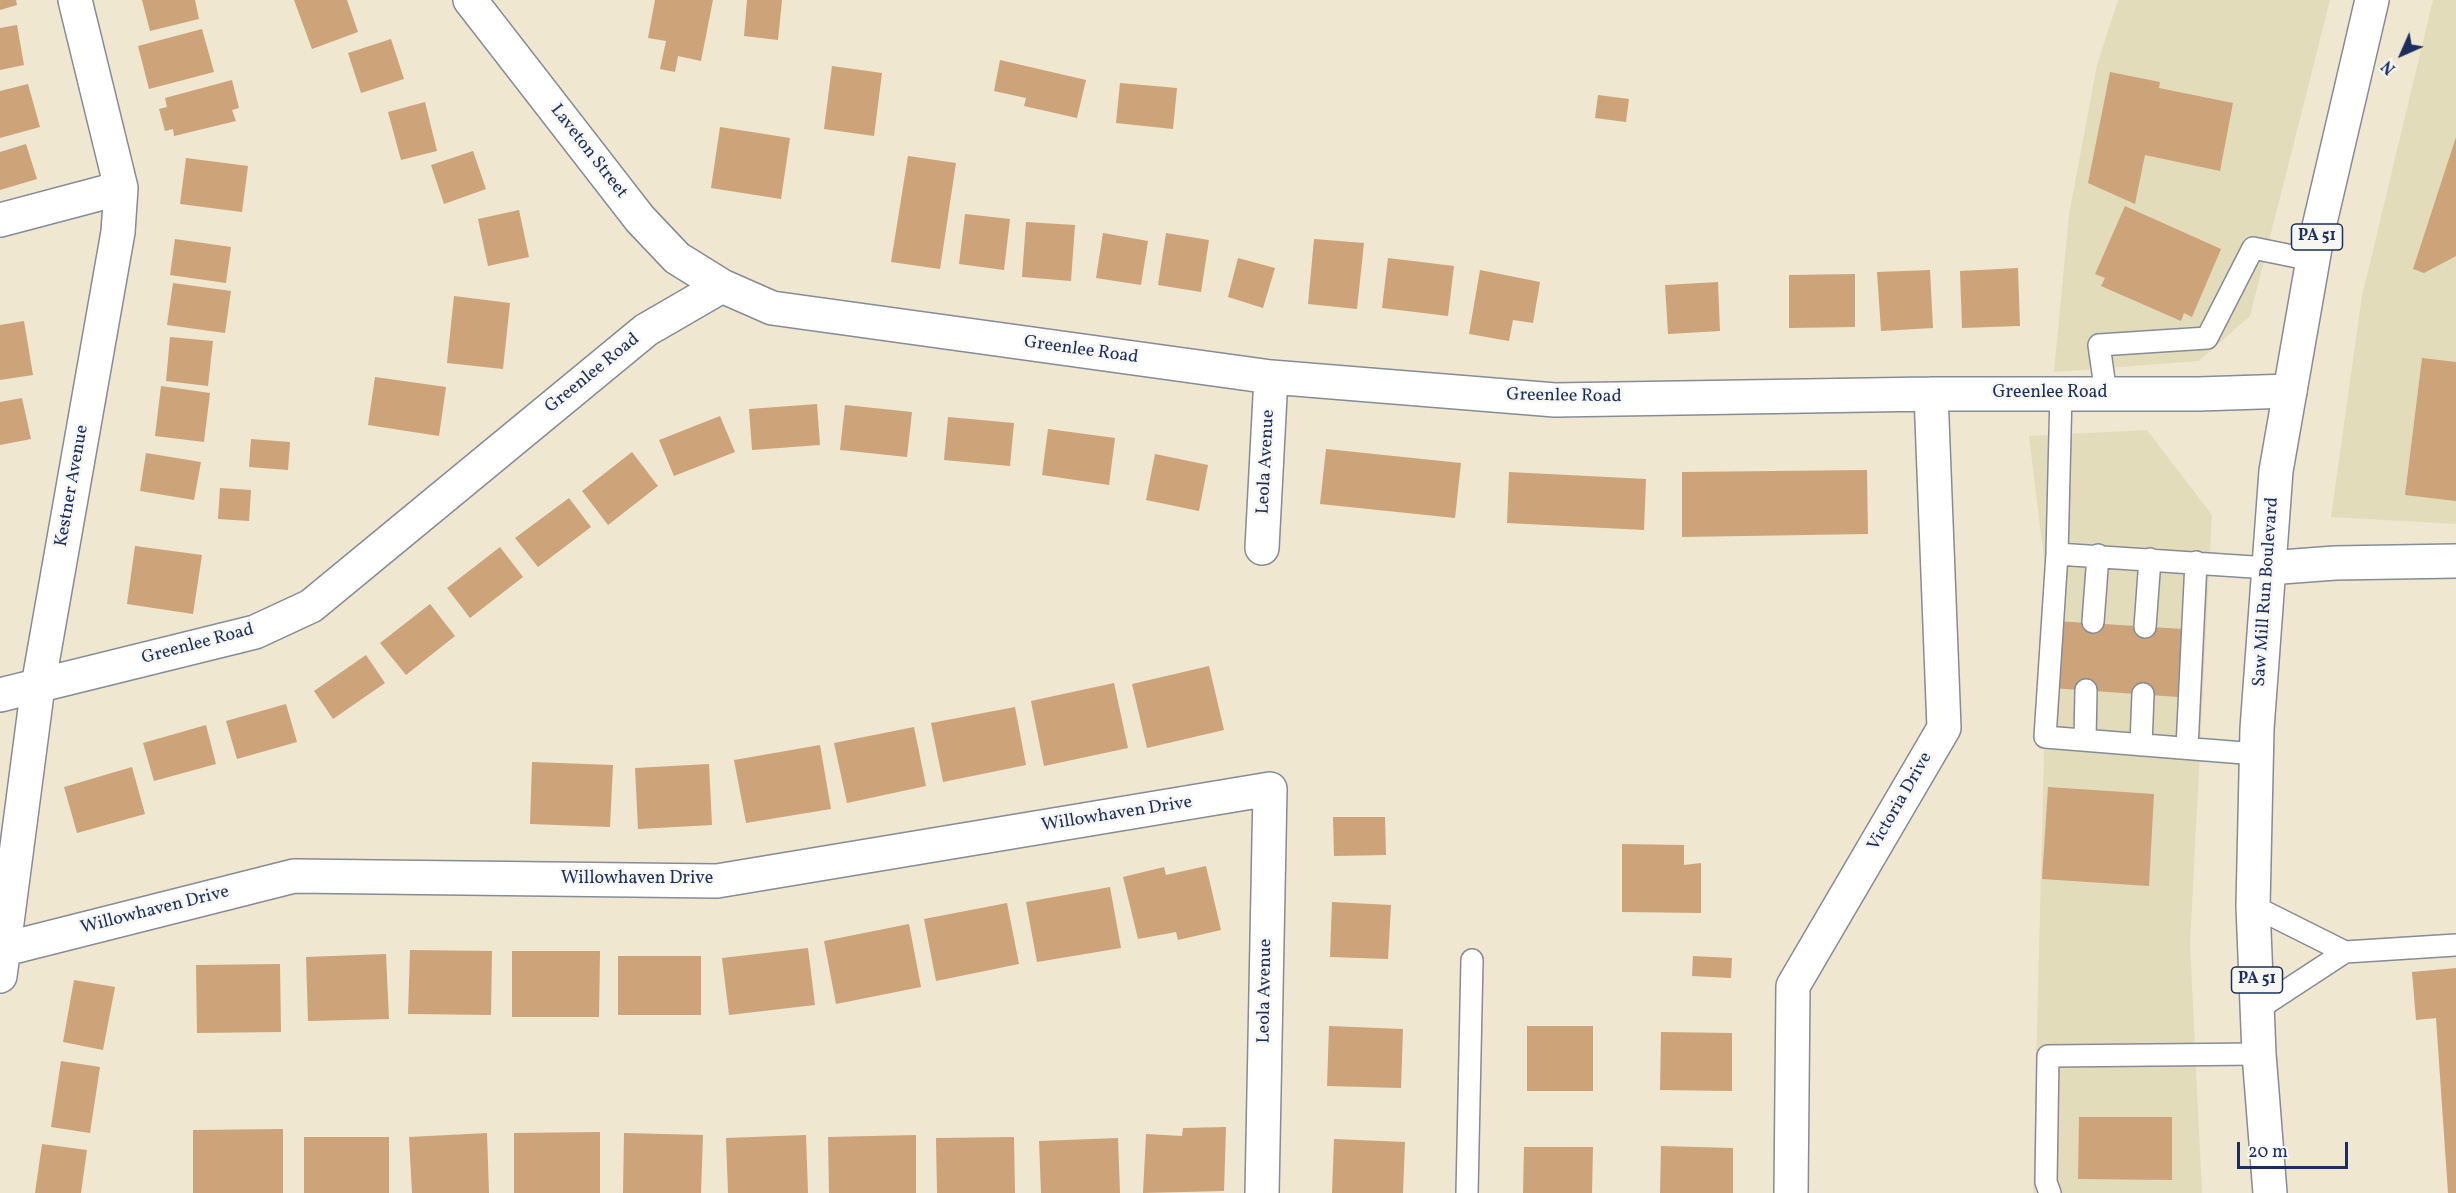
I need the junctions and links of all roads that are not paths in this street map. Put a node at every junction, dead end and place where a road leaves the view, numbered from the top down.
1 (75, 0) edge
2 (470, 0) edge
3 (2372, 0) edge
4 (121, 188) junction
5 (0, 220) edge
6 (2312, 260) junction
7 (722, 286) junction
8 (1271, 377) junction
9 (2290, 391) junction
10 (2061, 393) junction
11 (1931, 394) junction
12 (2106, 394) junction
13 (1262, 548) dead end
14 (2057, 554) junction
15 (2098, 555) junction
16 (2150, 560) junction
17 (2456, 561) edge
18 (2196, 562) junction
19 (2268, 568) junction
20 (2093, 622) dead end
21 (2145, 627) dead end
22 (38, 686) junction
23 (2086, 690) dead end
24 (2143, 694) dead end
25 (0, 695) edge
26 (2085, 740) junction
27 (2141, 745) junction
28 (2187, 748) junction
29 (2256, 754) junction
30 (1270, 789) joint
31 (2253, 906) junction
32 (2456, 945) edge
33 (2345, 952) junction
34 (2, 958) edge
35 (1472, 960) dead end
36 (2258, 1009) junction
37 (2259, 1054) junction
38 (1262, 1193) edge
39 (1467, 1193) edge
40 (1791, 1193) edge
41 (2050, 1193) edge
42 (2270, 1193) edge

1 - 4 main road, Kestner Avenue
2 - 7 main road, Laveton Street
3 - 6 main road, Saw Mill Run Boulevard / PA 51
4 - 5 main road
4 - 22 main road, Kestner Avenue
6 - 9 main road, Saw Mill Run Boulevard / PA 51
6 - 12 lane
7 - 8 main road, Greenlee Road
7 - 22 main road, Greenlee Road
8 - 11 main road, Greenlee Road
8 - 13 main road, Leola Avenue
9 - 12 main road, Greenlee Road
9 - 19 main road, Saw Mill Run Boulevard / PA 51
10 - 11 main road, Greenlee Road
10 - 12 main road, Greenlee Road
10 - 14 lane
11 - 40 main road, Victoria Drive
14 - 15 lane
14 - 26 lane
15 - 16 lane
15 - 20 lane
16 - 18 lane
16 - 21 lane
17 - 19 main road
18 - 19 lane
18 - 28 lane
19 - 29 main road, Saw Mill Run Boulevard / PA 51
22 - 25 main road, Greenlee Road
22 - 34 main road, Kestner Avenue
23 - 26 lane
24 - 27 lane
26 - 27 lane
27 - 28 lane
28 - 29 lane
29 - 31 main road, Saw Mill Run Boulevard / PA 51
30 - 34 main road, Willowhaven Drive
30 - 38 main road, Leola Avenue
31 - 33 lane
31 - 36 main road, Saw Mill Run Boulevard / PA 51
32 - 33 lane
33 - 36 lane
35 - 39 lane
36 - 37 main road, Saw Mill Run Boulevard / PA 51
37 - 41 lane
37 - 42 main road, Saw Mill Run Boulevard / PA 51

